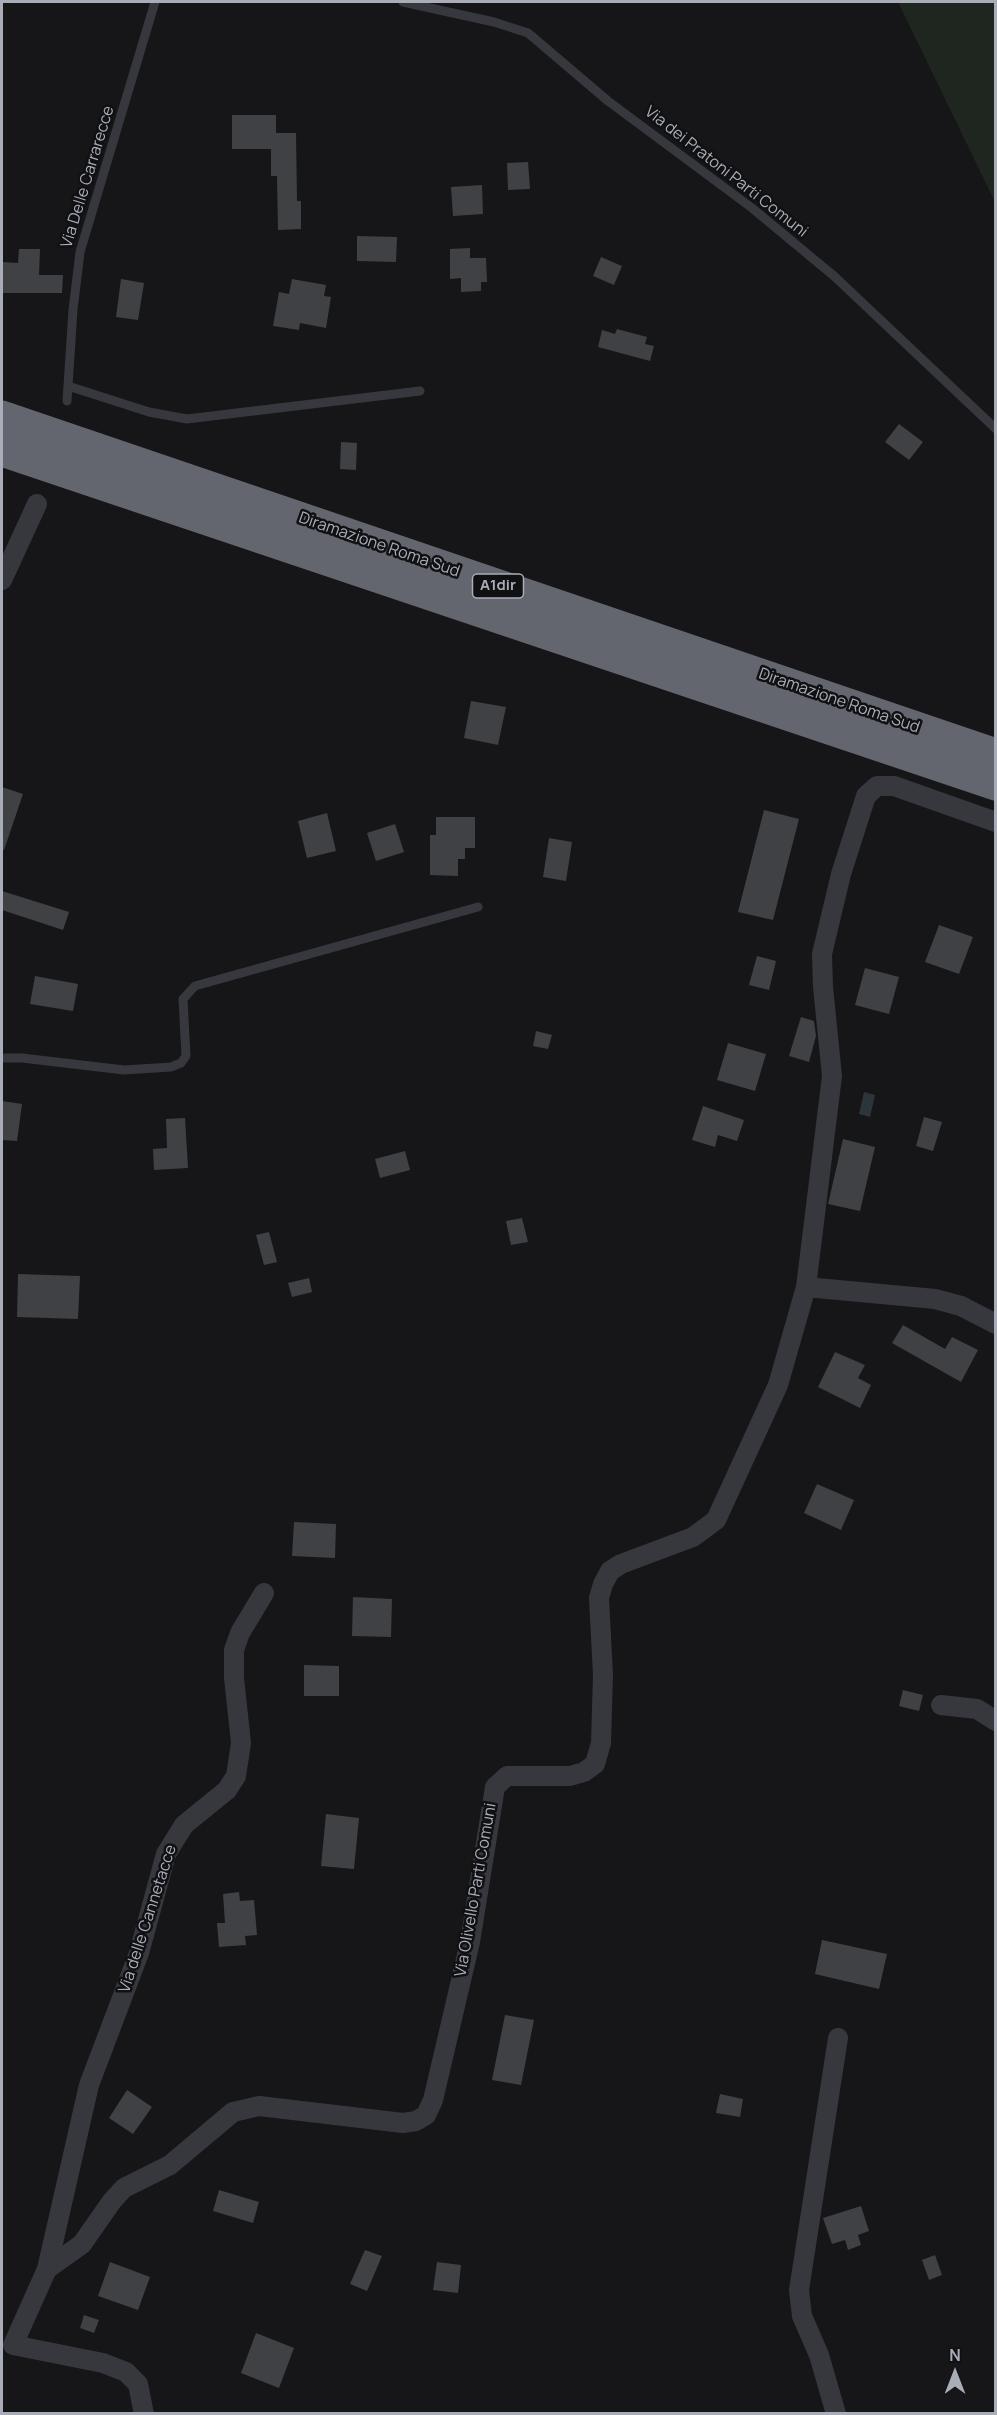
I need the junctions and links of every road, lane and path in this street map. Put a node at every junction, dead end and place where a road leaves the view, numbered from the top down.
1 (155, 2) edge
2 (403, 2) edge
3 (68, 386) junction
4 (420, 391) dead end
5 (67, 401) dead end
6 (2, 417) edge
7 (996, 429) edge
8 (2, 450) edge
9 (36, 504) dead end
10 (2, 580) edge
11 (996, 754) edge
12 (996, 784) edge
13 (996, 822) edge
14 (478, 907) dead end
15 (2, 1059) edge
16 (806, 1287) junction
17 (996, 1324) edge
18 (264, 1593) dead end
19 (941, 1705) dead end
20 (996, 1721) edge
21 (838, 2038) dead end
22 (47, 2269) junction
23 (7, 2343) edge
24 (144, 2414) edge
25 (836, 2414) edge

1 - 3 lane, Via Delle Carrarecce
2 - 7 lane, Via dei Pratoni Parti Comuni
3 - 4 lane
3 - 5 lane, Via Delle Carrarecce
6 - 11 highway, Diramazione Roma Sud / A1dir
8 - 12 highway, Diramazione Roma Sud / A1dir
9 - 10 street
13 - 16 street
14 - 15 lane
16 - 17 street
16 - 22 street, Via Olivello Parti Comuni
18 - 22 street, Via delle Cannetacce
19 - 20 street
21 - 25 street
22 - 23 street
23 - 24 street

